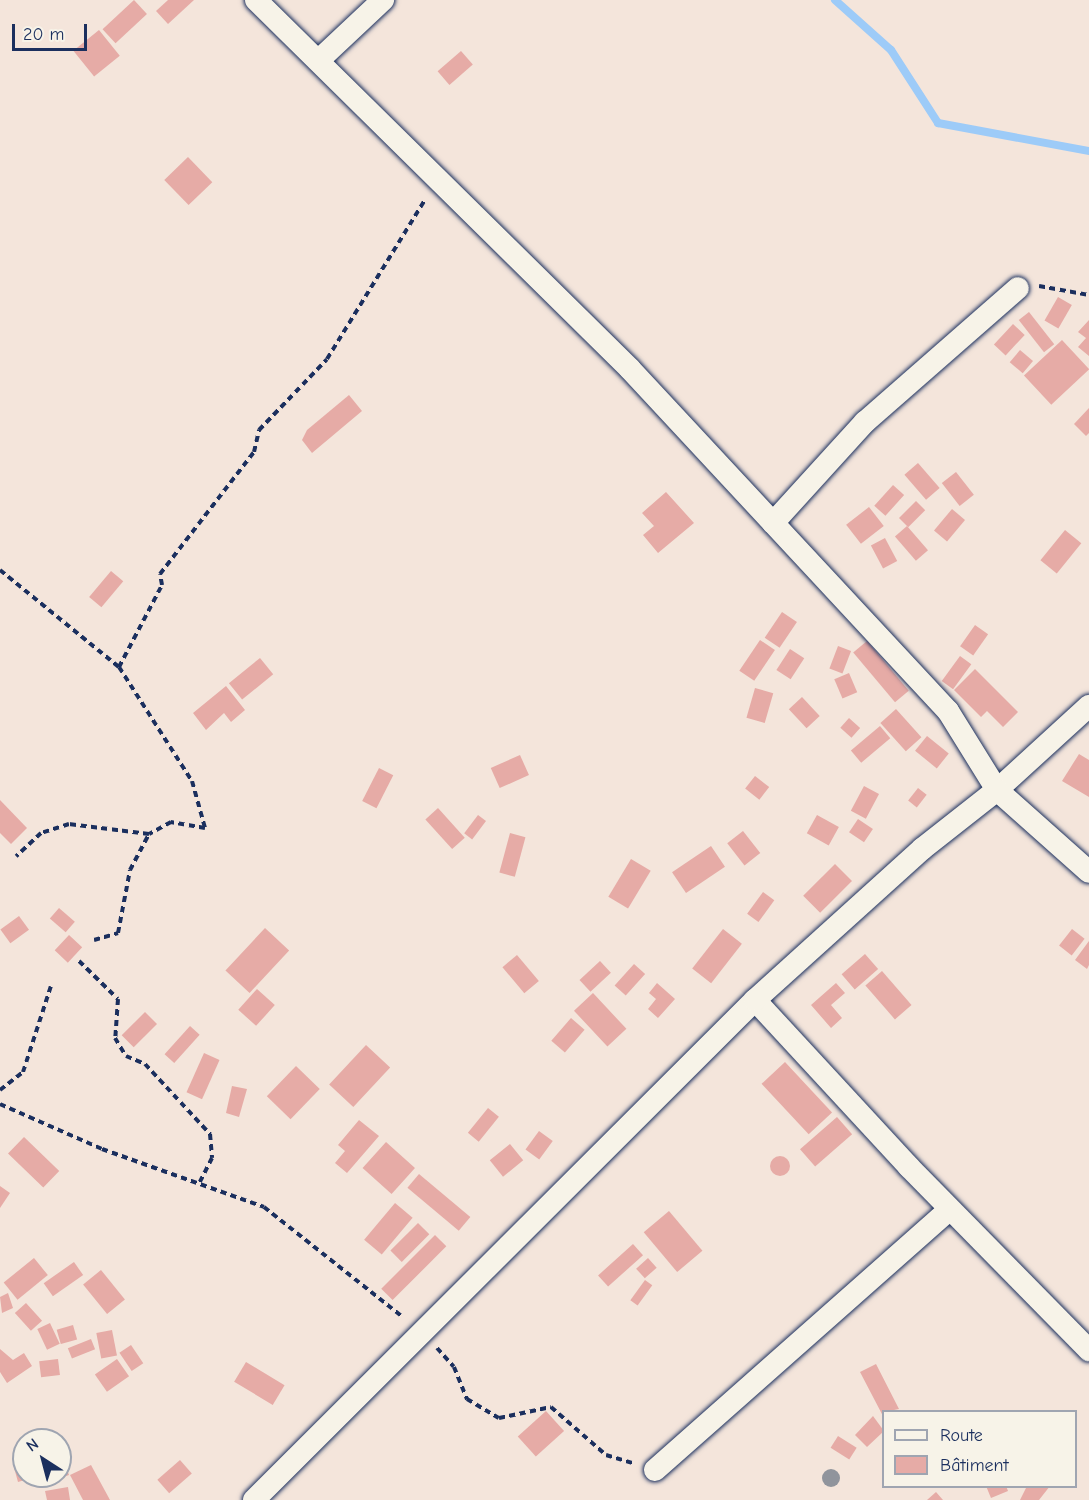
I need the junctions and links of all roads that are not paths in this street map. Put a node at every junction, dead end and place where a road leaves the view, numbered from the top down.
1 (256, 0) edge
2 (383, 0) edge
3 (319, 60) junction
4 (1018, 288) road end
5 (773, 524) junction
6 (1089, 706) edge
7 (997, 790) junction
8 (1089, 872) edge
9 (755, 1000) junction
10 (949, 1210) junction
11 (1089, 1350) edge
12 (655, 1470) road end
13 (254, 1500) edge

1 - 3 street
2 - 3 street
3 - 5 street
4 - 5 street
5 - 7 street
6 - 7 street
7 - 8 street
7 - 9 street
9 - 10 street
9 - 13 street
10 - 11 street
10 - 12 street

